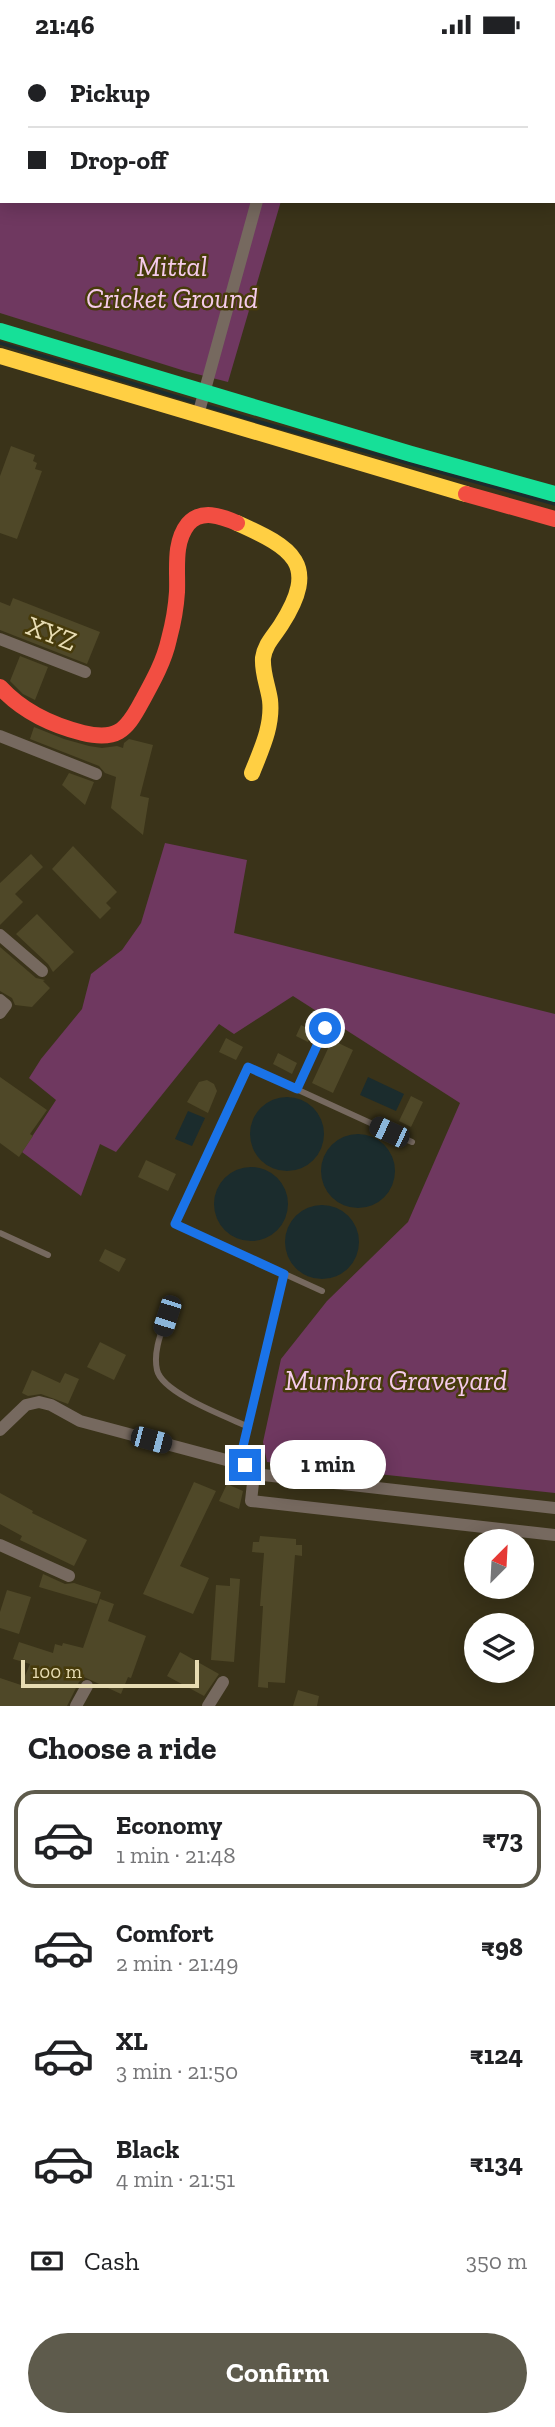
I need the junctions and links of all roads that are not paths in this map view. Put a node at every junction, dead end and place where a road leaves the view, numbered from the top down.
1 (256, 203) edge
2 (0, 331) edge
3 (0, 356) edge
4 (201, 404) junction
5 (555, 494) edge
6 (555, 519) edge
7 (0, 639) edge
8 (85, 672) dead end
9 (0, 687) edge
10 (0, 736) edge
11 (252, 773) dead end
12 (96, 774) dead end
13 (0, 935) edge
14 (42, 971) dead end
15 (325, 1028) dead end
16 (297, 1089) junction
17 (412, 1142) dead end
18 (0, 1233) edge
19 (48, 1255) dead end
20 (284, 1274) junction
21 (322, 1291) dead end
22 (167, 1316) dead end
23 (248, 1427) junction
24 (0, 1430) edge
25 (249, 1470) junction
26 (555, 1508) edge
27 (555, 1535) edge
28 (0, 1545) edge
29 (69, 1576) dead end
30 (223, 1682) dead end
31 (87, 1686) dead end
32 (76, 1706) edge
33 (208, 1706) edge

1 - 4 street
2 - 4 street
3 - 4 street
4 - 5 street
4 - 6 street
7 - 8 street, XYZ
9 - 11 street
10 - 12 street
13 - 14 street
15 - 16 lane
16 - 17 lane
16 - 20 lane
18 - 19 lane
20 - 21 lane
20 - 23 lane
22 - 23 lane
23 - 25 lane
24 - 25 street
25 - 26 street
25 - 27 street
28 - 29 street
30 - 33 street
31 - 32 street

